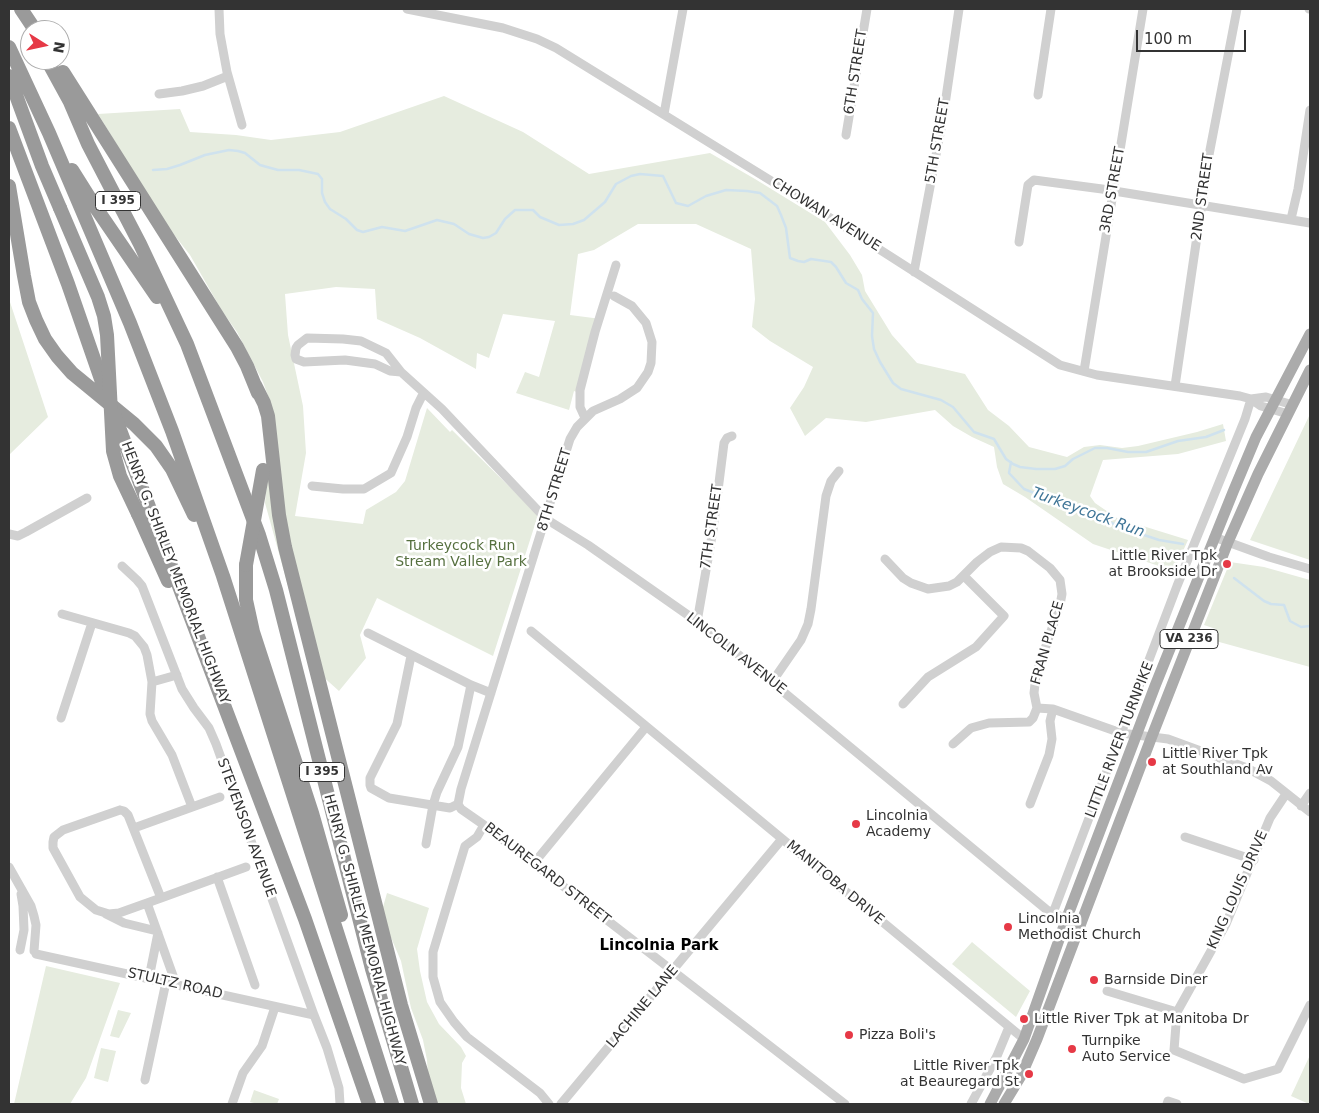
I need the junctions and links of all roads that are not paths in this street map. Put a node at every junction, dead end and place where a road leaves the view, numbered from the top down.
1 (20, 9) edge
2 (219, 9) edge
3 (407, 9) edge
4 (683, 9) edge
5 (867, 9) edge
6 (959, 9) edge
7 (1052, 9) edge
8 (1143, 9) edge
9 (1237, 9) edge
10 (28, 20) edge
11 (9, 47) edge
12 (52, 70) edge
13 (61, 70) edge
14 (9, 76) edge
15 (228, 76) junction
16 (159, 94) dead end
17 (1038, 95) dead end
18 (1310, 110) edge
19 (664, 114) junction
20 (242, 125) dead end
21 (9, 128) edge
22 (49, 133) junction
23 (846, 135) dead end
24 (9, 186) edge
25 (1113, 191) junction
26 (1202, 204) junction
27 (1291, 219) junction
28 (1310, 223) edge
29 (1019, 242) dead end
30 (616, 265) dead end
31 (914, 272) junction
32 (614, 296) dead end
33 (1310, 334) edge
34 (187, 344) junction
35 (1310, 370) edge
36 (401, 372) junction
37 (1084, 372) junction
38 (255, 385) junction
39 (1175, 386) junction
40 (423, 394) junction
41 (1251, 400) junction
42 (1273, 404) junction
43 (1290, 410) junction
44 (585, 418) junction
45 (732, 436) dead end
46 (839, 471) dead end
47 (312, 486) dead end
48 (87, 498) dead end
49 (546, 519) junction
50 (9, 534) edge
51 (1214, 537) junction
52 (1228, 542) junction
53 (886, 559) dead end
54 (122, 566) dead end
55 (1310, 569) edge
56 (223, 576) junction
57 (964, 576) junction
58 (62, 614) dead end
59 (697, 622) junction
60 (92, 623) junction
61 (531, 631) dead end
62 (368, 633) dead end
63 (411, 656) junction
64 (177, 675) junction
65 (152, 682) junction
66 (772, 682) junction
67 (472, 685) junction
68 (491, 693) junction
69 (903, 704) dead end
70 (1037, 708) junction
71 (1053, 709) junction
72 (61, 718) dead end
73 (230, 719) junction
74 (646, 726) junction
75 (1121, 734) junction
76 (1137, 736) junction
77 (1152, 736) junction
78 (953, 744) dead end
79 (1286, 794) junction
80 (1310, 794) edge
81 (220, 797) dead end
82 (458, 804) junction
83 (1030, 804) dead end
84 (433, 805) junction
85 (1301, 806) junction
86 (192, 807) junction
87 (1310, 812) edge
88 (484, 825) junction
89 (134, 828) junction
90 (1185, 837) dead end
91 (782, 839) junction
92 (426, 844) dead end
93 (1254, 860) junction
94 (534, 863) junction
95 (246, 867) dead end
96 (9, 868) edge
97 (217, 878) junction
98 (20, 889) junction
99 (161, 898) junction
100 (147, 903) junction
101 (103, 913) junction
102 (1052, 913) junction
103 (1066, 920) junction
104 (1080, 926) junction
105 (157, 932) junction
106 (20, 950) dead end
107 (673, 972) junction
108 (149, 978) junction
109 (352, 979) junction
110 (166, 982) junction
111 (176, 984) junction
112 (255, 985) dead end
113 (1107, 991) dead end
114 (1310, 1005) edge
115 (275, 1007) junction
116 (1177, 1012) junction
117 (314, 1015) junction
118 (1009, 1027) junction
119 (1024, 1039) junction
120 (145, 1080) dead end
121 (232, 1104) edge
122 (340, 1104) edge
123 (369, 1104) edge
124 (392, 1104) edge
125 (412, 1104) edge
126 (432, 1104) edge
127 (549, 1104) edge
128 (561, 1104) edge
129 (845, 1104) edge
130 (971, 1104) edge
131 (990, 1104) edge
132 (1004, 1104) edge
133 (1167, 1104) edge
134 (1177, 1104) edge

1 - 10 highway
2 - 15 street
3 - 19 street, CHOWAN AVENUE
4 - 19 street
5 - 23 street, 6TH STREET
6 - 31 street, 5TH STREET
7 - 17 street
8 - 25 street, 3RD STREET
9 - 26 street, 2ND STREET
11 - 22 highway
12 - 34 highway, HENRY G. SHIRLEY MEMORIAL HIGHWAY / I 395
13 - 38 highway
14 - 73 highway, bridge
15 - 16 street
15 - 20 street
18 - 27 street
19 - 31 street, CHOWAN AVENUE
21 - 73 highway, HENRY G. SHIRLEY MEMORIAL HIGHWAY, bridge
22 - 34 highway
22 - 56 highway
24 - 56 highway
25 - 26 street
25 - 29 street
25 - 37 street, 3RD STREET
26 - 27 street
26 - 39 street, 2ND STREET
27 - 28 street
30 - 44 street
31 - 37 street, CHOWAN AVENUE
32 - 44 street
33 - 42 main road, LITTLE RIVER TURNPIKE / VA 236
34 - 125 highway, HENRY G. SHIRLEY MEMORIAL HIGHWAY / I 395
35 - 43 main road, LITTLE RIVER TURNPIKE / VA 236
36 - 36 street, LINCOLN AVENUE
36 - 40 street, LINCOLN AVENUE
37 - 39 street, CHOWAN AVENUE
38 - 109 highway, bridge
38 - 126 highway
39 - 41 street, CHOWAN AVENUE
40 - 47 street
40 - 49 street, LINCOLN AVENUE
41 - 42 street, CHOWAN AVENUE
41 - 75 street
42 - 43 street, CHOWAN AVENUE
42 - 51 main road, LITTLE RIVER TURNPIKE / VA 236
43 - 52 main road, LITTLE RIVER TURNPIKE / VA 236
44 - 49 street, 8TH STREET
45 - 59 street, 7TH STREET
46 - 66 street
48 - 50 street
49 - 59 street, LINCOLN AVENUE
49 - 68 street, 8TH STREET
51 - 52 street
51 - 76 main road, LITTLE RIVER TURNPIKE / VA 236
52 - 55 street
52 - 77 main road, LITTLE RIVER TURNPIKE / VA 236
53 - 57 street, FRAN PLACE
54 - 64 street, STEVENSON AVENUE
56 - 109 highway
57 - 69 street
57 - 70 street, FRAN PLACE
58 - 60 street
59 - 66 street, LINCOLN AVENUE
60 - 65 street
60 - 72 street
61 - 74 street, MANITOBA DRIVE
62 - 63 street
63 - 67 street
63 - 84 street
64 - 65 street
64 - 117 street, STEVENSON AVENUE
65 - 86 street
66 - 102 street, LINCOLN AVENUE
67 - 68 street
67 - 84 street
68 - 82 street, 8TH STREET
70 - 71 street
70 - 78 street
71 - 75 street
71 - 83 street
73 - 123 highway, HENRY G. SHIRLEY MEMORIAL HIGHWAY
74 - 91 street, MANITOBA DRIVE
74 - 94 street
75 - 76 street
75 - 102 street
76 - 77 street
76 - 103 main road, LITTLE RIVER TURNPIKE / VA 236
77 - 79 street
77 - 104 main road, LITTLE RIVER TURNPIKE / VA 236
79 - 85 street
79 - 93 street, KING LOUIS DRIVE
80 - 85 street
81 - 86 street
82 - 84 street
82 - 88 street, BEAUREGARD STREET
84 - 92 street
85 - 87 street
86 - 89 street
88 - 94 street, BEAUREGARD STREET
88 - 127 street
89 - 99 street
89 - 101 street
90 - 93 street
91 - 107 street, LACHINE LANE
91 - 118 street, MANITOBA DRIVE
93 - 116 street, KING LOUIS DRIVE
94 - 107 street, BEAUREGARD STREET
95 - 97 street
96 - 98 street
97 - 99 street
97 - 112 street
98 - 106 street
98 - 108 street, STULTZ ROAD
99 - 100 street
100 - 101 street
100 - 105 street
101 - 105 street
102 - 103 street, LINCOLN AVENUE
103 - 104 street, LINCOLN AVENUE
103 - 119 main road, LITTLE RIVER TURNPIKE / VA 236
104 - 132 main road, LITTLE RIVER TURNPIKE / VA 236
105 - 108 street
105 - 111 street
107 - 128 street, LACHINE LANE
107 - 129 street, BEAUREGARD STREET
108 - 110 street, STULTZ ROAD
109 - 124 highway
110 - 111 street, STULTZ ROAD
110 - 120 street
111 - 115 street, STULTZ ROAD
113 - 116 street
114 - 116 street
115 - 117 street, STULTZ ROAD
115 - 121 street
117 - 122 street, STEVENSON AVENUE
118 - 119 street, MANITOBA DRIVE
118 - 130 street
119 - 131 main road, LITTLE RIVER TURNPIKE / VA 236
133 - 134 street

